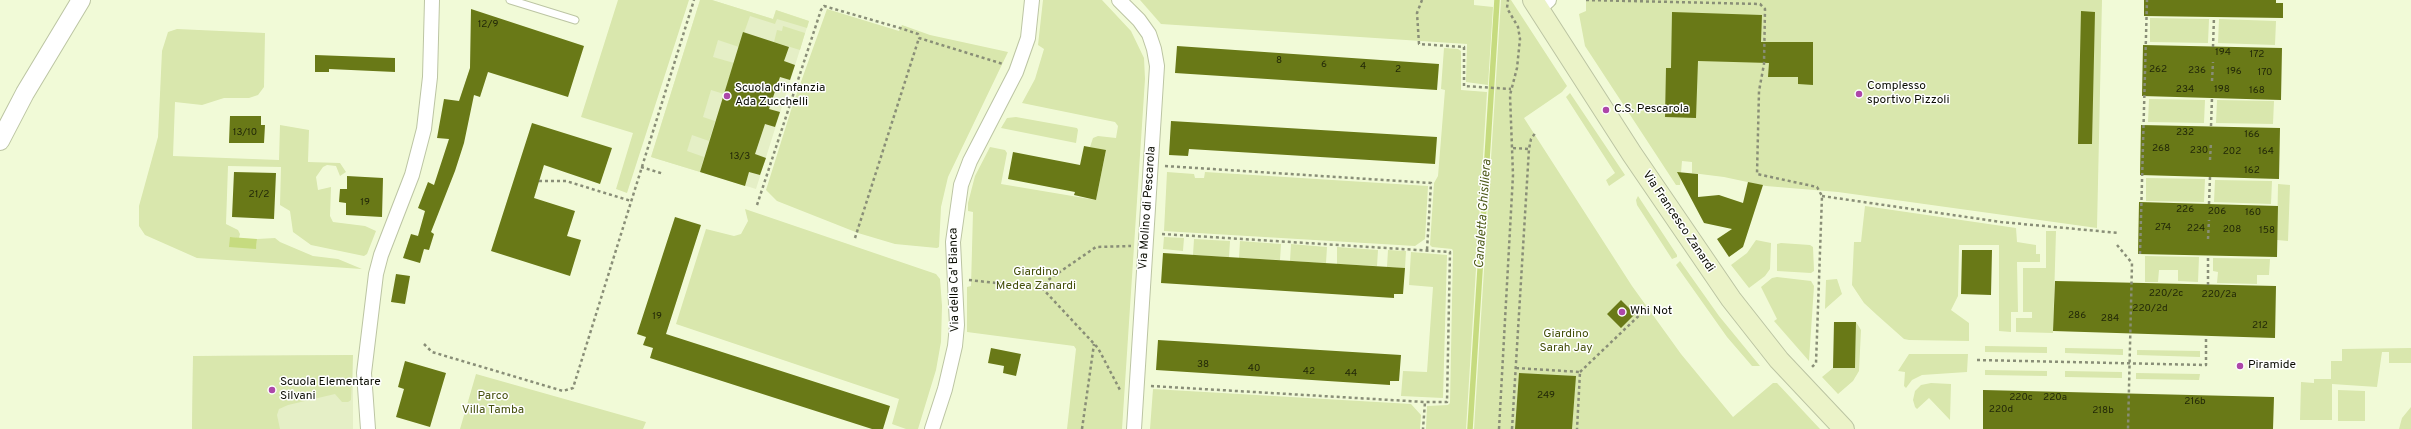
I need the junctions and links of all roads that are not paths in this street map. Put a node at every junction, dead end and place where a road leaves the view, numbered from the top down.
1 (81, 0) edge
2 (432, 0) edge
3 (510, 0) edge
4 (1032, 0) edge
5 (1119, 0) edge
6 (1540, 3) edge
7 (575, 20) dead end
8 (0, 141) edge
9 (368, 429) edge
10 (932, 429) edge
11 (1134, 429) edge
12 (1844, 429) edge

1 - 8 street
2 - 9 street
3 - 7 lane
4 - 10 street, Via della Ca' Bianca
5 - 11 street, Via Molino di Pescarola
6 - 12 main road, Via Francesco Zanardi

